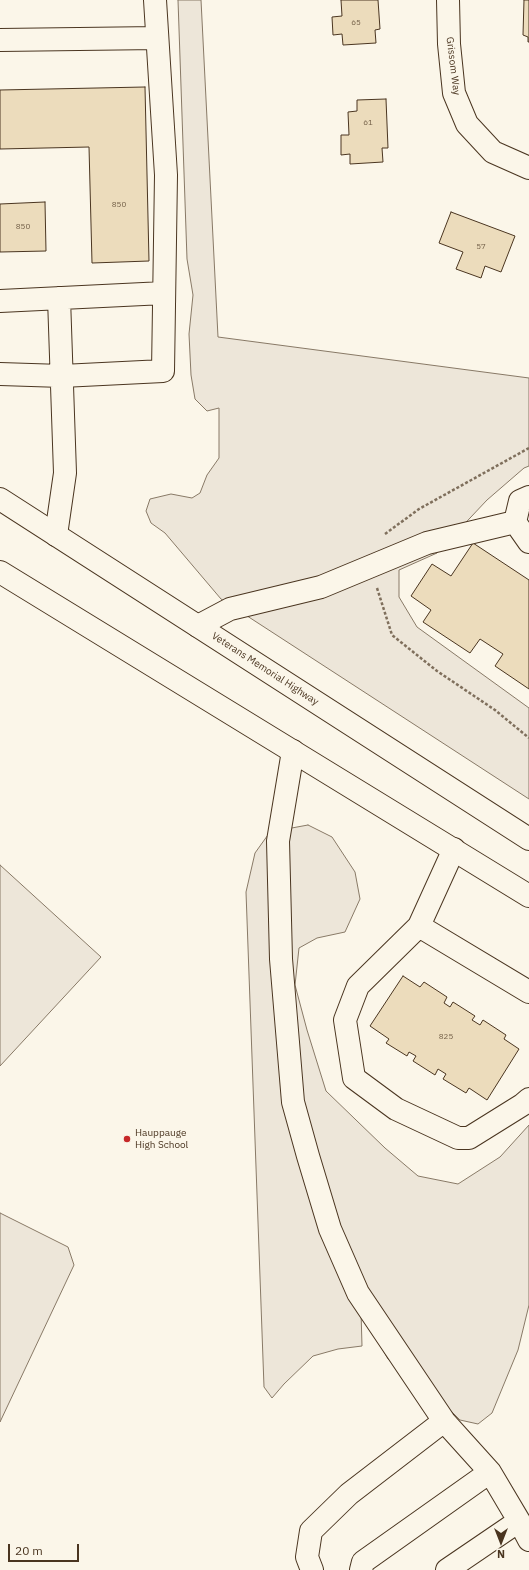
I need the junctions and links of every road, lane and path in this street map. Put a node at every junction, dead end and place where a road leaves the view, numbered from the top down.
1 (155, 0) edge
2 (448, 0) edge
3 (157, 38) junction
4 (0, 40) edge
5 (529, 168) edge
6 (164, 293) junction
7 (59, 298) junction
8 (0, 301) edge
9 (0, 374) edge
10 (62, 376) junction
11 (529, 448) edge
12 (529, 497) edge
13 (0, 499) edge
14 (515, 522) junction
15 (56, 535) junction
16 (383, 535) dead end
17 (529, 542) edge
18 (0, 572) edge
19 (376, 586) dead end
20 (198, 626) junction
21 (529, 738) edge
22 (293, 751) junction
23 (529, 839) edge
24 (454, 849) junction
25 (529, 896) edge
26 (420, 926) junction
27 (529, 992) edge
28 (529, 1099) edge
29 (444, 1421) junction
30 (490, 1472) junction
31 (519, 1521) junction
32 (529, 1540) edge
33 (312, 1570) edge
34 (361, 1570) edge
35 (448, 1570) edge

1 - 3 main road
2 - 5 main road, Grissom Way
3 - 4 main road
3 - 6 main road
6 - 7 main road
6 - 10 main road
7 - 8 main road
7 - 10 main road
9 - 10 main road
10 - 15 main road
11 - 16 path
12 - 14 main road
13 - 15 main road, Veterans Memorial Highway
14 - 17 main road
14 - 20 main road
15 - 20 main road, Veterans Memorial Highway
18 - 22 main road
19 - 21 path
20 - 23 main road, Veterans Memorial Highway
22 - 24 main road
22 - 29 main road
24 - 25 main road
24 - 26 main road
26 - 27 main road
26 - 28 main road
29 - 30 main road
29 - 33 main road
30 - 31 main road
30 - 34 main road
31 - 32 main road
31 - 35 main road

